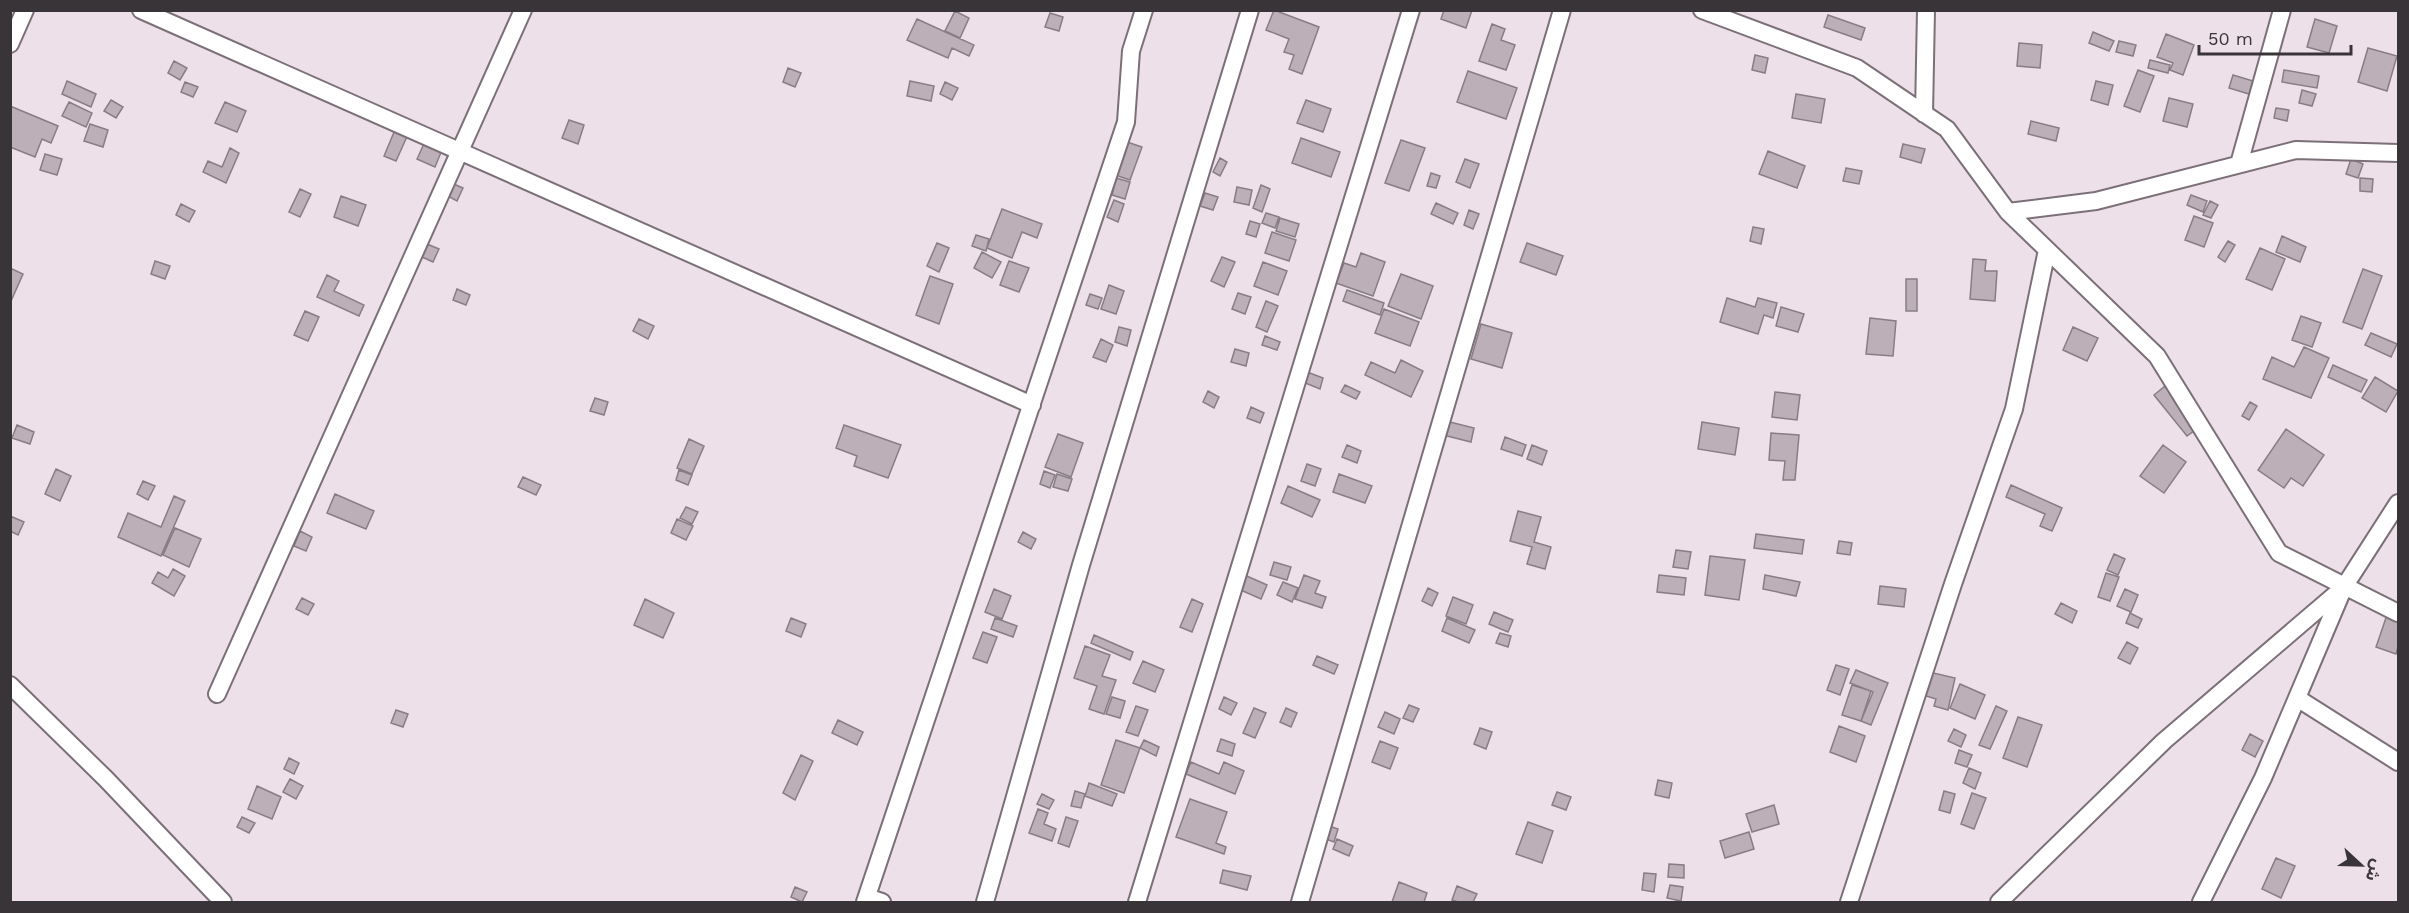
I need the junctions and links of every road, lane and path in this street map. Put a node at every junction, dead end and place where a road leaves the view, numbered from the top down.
1 (25, 10) edge
2 (141, 10) edge
3 (523, 10) edge
4 (1144, 10) edge
5 (1250, 10) edge
6 (1411, 10) edge
7 (1562, 10) edge
8 (1702, 10) edge
9 (1926, 10) edge
10 (2282, 10) edge
11 (10, 44) edge
12 (1924, 114) junction
13 (460, 152) junction
14 (2398, 153) edge
15 (2239, 164) junction
16 (2008, 212) junction
17 (2047, 250) junction
18 (1032, 405) junction
19 (2398, 503) edge
20 (2344, 587) junction
21 (2398, 613) edge
22 (10, 685) edge
23 (217, 694) dead end
24 (2297, 698) junction
25 (2398, 762) edge
26 (871, 901) edge
27 (223, 903) edge
28 (985, 903) edge
29 (1137, 903) edge
30 (1300, 903) edge
31 (1849, 903) edge
32 (1999, 903) edge
33 (2201, 903) edge

1 - 11 street
2 - 13 street
3 - 13 street
4 - 18 street
5 - 28 street
6 - 29 street
7 - 30 street
8 - 12 street
9 - 12 street
10 - 15 street
12 - 16 street
13 - 18 street
13 - 23 street
14 - 15 street
15 - 16 street
16 - 17 street
17 - 20 street
17 - 31 street
18 - 26 street
19 - 20 street
20 - 21 street
20 - 24 street
20 - 32 street
22 - 27 street
24 - 25 street
24 - 33 street

